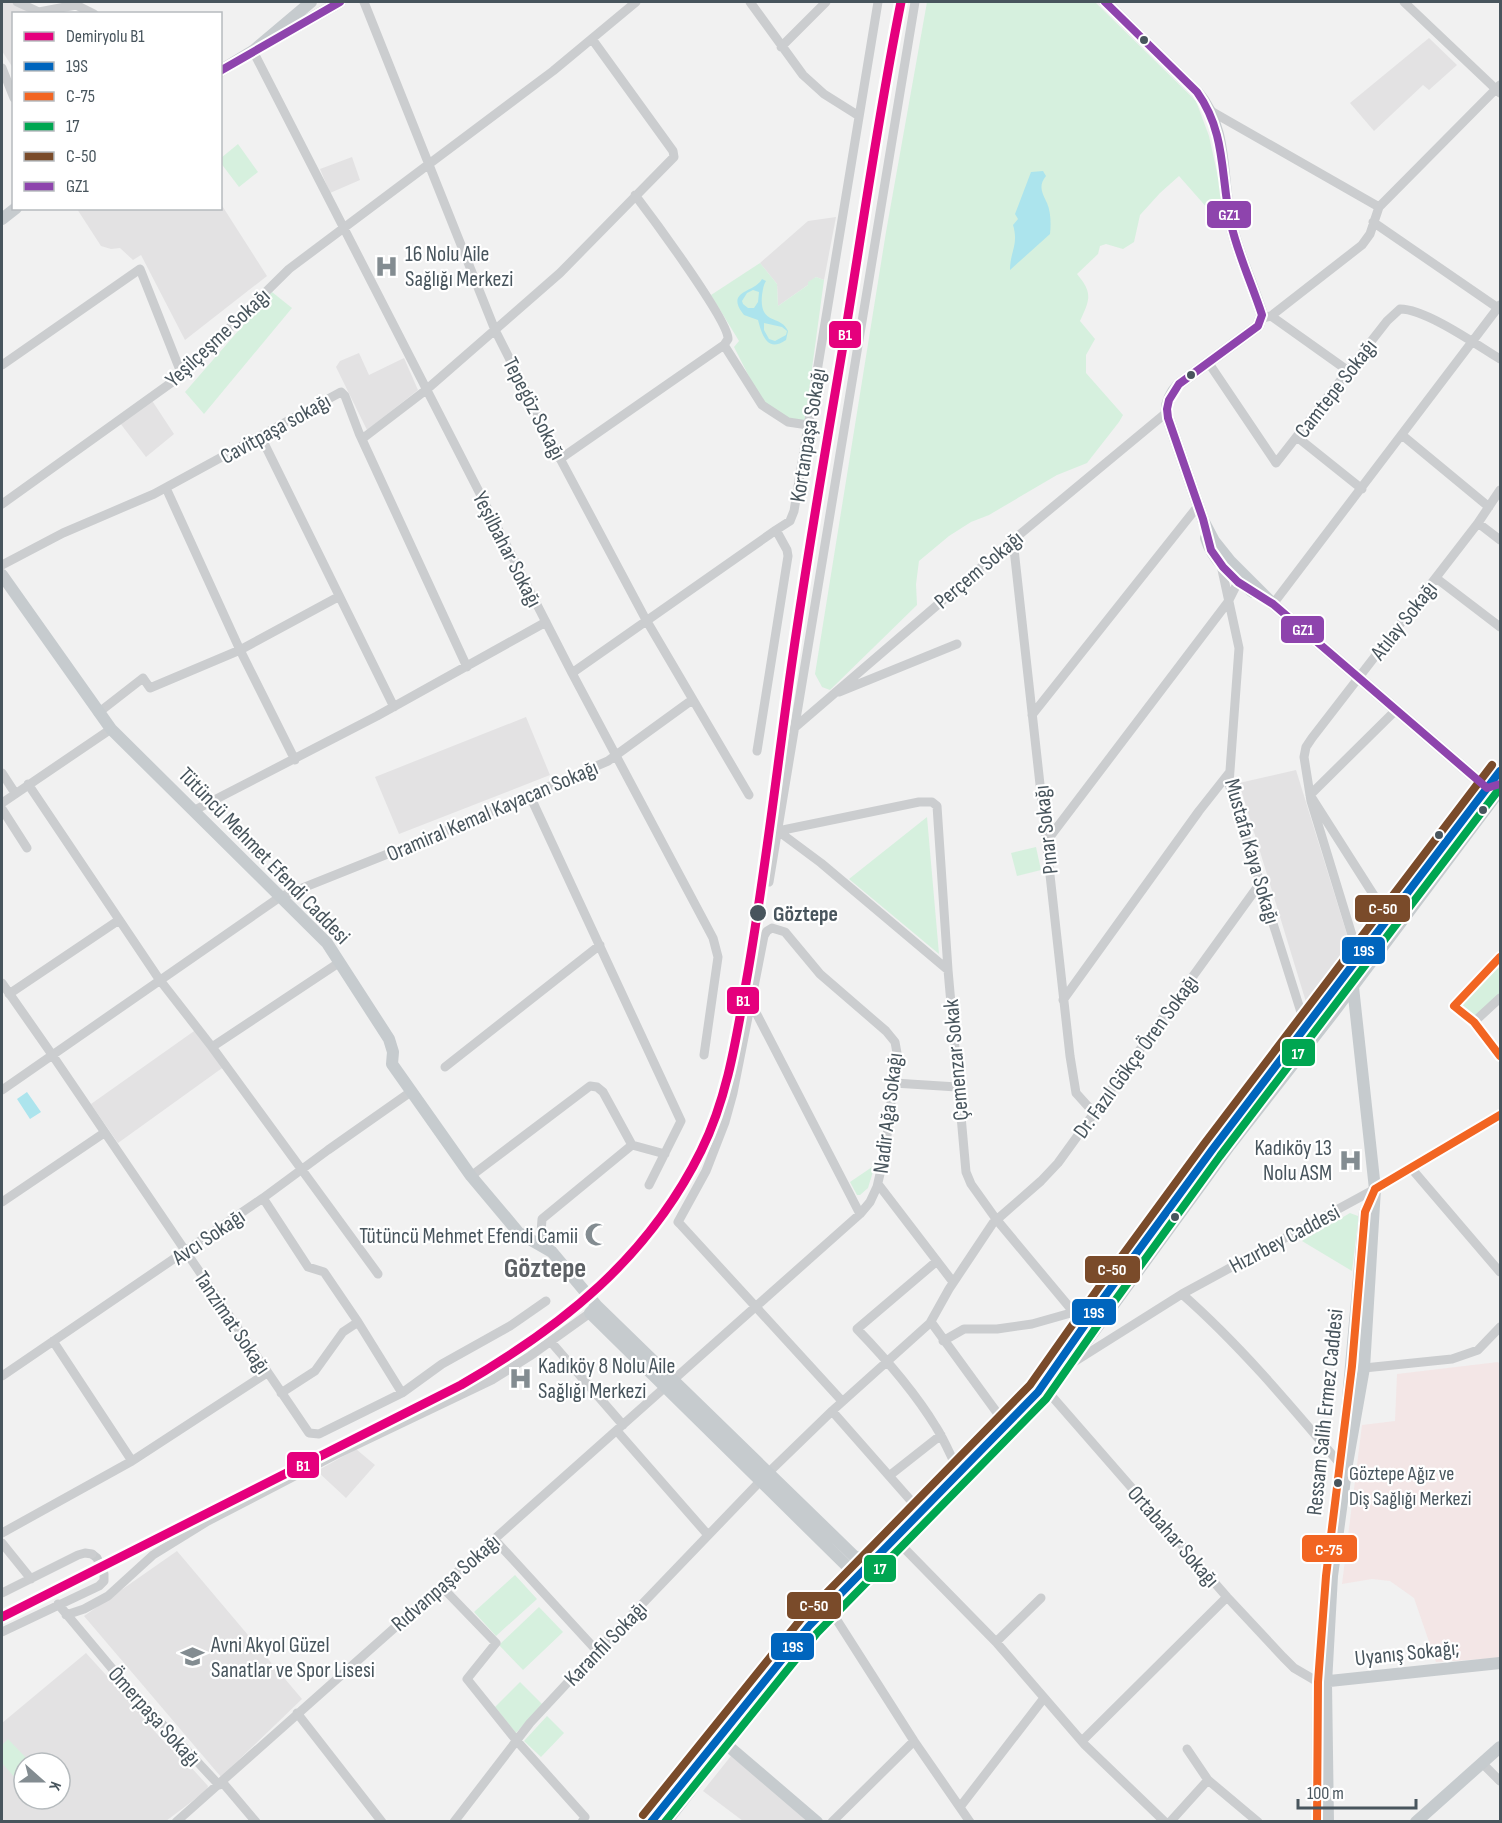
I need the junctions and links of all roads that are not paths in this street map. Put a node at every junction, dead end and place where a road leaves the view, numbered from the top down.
1 (17, 2) edge
2 (308, 2) edge
3 (340, 2) edge
4 (364, 2) edge
5 (636, 2) edge
6 (750, 2) edge
7 (826, 2) edge
8 (878, 2) edge
9 (915, 2) edge
10 (1404, 2) edge
11 (1112, 4) edge
12 (39, 12) edge
13 (39, 12) edge
14 (90, 12) edge
15 (592, 39) junction
16 (781, 47) junction
17 (253, 51) junction
18 (2, 68) edge
19 (222, 70) edge
20 (1499, 89) edge
21 (12, 93) edge
22 (1209, 110) junction
23 (859, 116) junction
24 (428, 164) junction
25 (635, 195) junction
26 (1379, 207) junction
27 (1373, 222) junction
28 (343, 229) junction
29 (1499, 306) edge
30 (1267, 317) junction
31 (495, 330) junction
32 (1471, 342) junction
33 (724, 345) junction
34 (1500, 359) edge
35 (1208, 362) junction
36 (2, 365) edge
37 (1347, 370) junction
38 (182, 375) junction
39 (426, 390) junction
40 (1166, 413) junction
41 (808, 425) junction
42 (1402, 435) junction
43 (261, 437) junction
44 (1297, 438) junction
45 (362, 440) junction
46 (560, 459) junction
47 (166, 488) junction
48 (1362, 489) junction
49 (1500, 490) edge
50 (2, 504) edge
51 (1198, 506) junction
52 (1489, 507) junction
53 (1204, 522) junction
54 (1478, 523) junction
55 (776, 530) junction
56 (1013, 540) junction
57 (1500, 540) edge
58 (1221, 564) junction
59 (2, 565) edge
60 (2, 575) edge
61 (1239, 575) junction
62 (1436, 578) junction
63 (338, 597) junction
64 (1228, 602) junction
65 (1273, 604) junction
66 (647, 621) junction
67 (546, 622) junction
68 (1212, 624) junction
69 (1500, 627) edge
70 (1238, 638) junction
71 (957, 644) dead end
72 (240, 650) junction
73 (467, 667) junction
74 (572, 674) junction
75 (1358, 677) junction
76 (831, 695) junction
77 (692, 700) junction
78 (394, 707) junction
79 (1396, 710) junction
80 (98, 713) junction
81 (1032, 715) junction
82 (111, 729) junction
83 (793, 729) junction
84 (757, 751) dead end
85 (616, 756) junction
86 (295, 760) junction
87 (1465, 769) junction
88 (1500, 771) edge
89 (1229, 772) junction
90 (2, 773) edge
91 (28, 784) junction
92 (1500, 784) edge
93 (1487, 788) junction
94 (1500, 790) edge
95 (15, 793) junction
96 (749, 795) dead end
97 (1310, 795) junction
98 (530, 796) junction
99 (2, 803) edge
100 (2, 809) edge
101 (1471, 809) junction
102 (194, 811) junction
103 (778, 831) junction
104 (1046, 842) junction
105 (27, 848) dead end
106 (769, 882) dead end
107 (1261, 882) junction
108 (280, 897) junction
109 (1389, 919) junction
110 (119, 920) junction
111 (600, 945) junction
112 (1500, 957) edge
113 (1359, 958) junction
114 (340, 962) junction
115 (948, 970) junction
116 (159, 979) junction
117 (2, 983) edge
118 (1353, 987) junction
119 (9, 993) junction
120 (1500, 999) edge
121 (1064, 1000) junction
122 (1342, 1002) junction
123 (751, 1003) junction
124 (1323, 1005) junction
125 (1474, 1022) junction
126 (1306, 1028) junction
127 (1359, 1032) junction
128 (212, 1047) junction
129 (704, 1055) dead end
130 (53, 1056) junction
131 (1500, 1056) edge
132 (445, 1067) dead end
133 (894, 1083) junction
134 (957, 1087) junction
135 (2, 1090) edge
136 (412, 1091) junction
137 (1094, 1113) junction
138 (1500, 1115) edge
139 (104, 1133) junction
140 (632, 1145) junction
141 (665, 1154) junction
142 (1411, 1168) junction
143 (302, 1169) junction
144 (471, 1176) junction
145 (878, 1184) junction
146 (649, 1185) dead end
147 (1375, 1189) junction
148 (263, 1198) junction
149 (2, 1202) edge
150 (860, 1214) junction
151 (996, 1219) junction
152 (185, 1252) junction
153 (552, 1252) junction
154 (937, 1261) junction
155 (1500, 1272) edge
156 (378, 1274) dead end
157 (953, 1282) junction
158 (1182, 1294) junction
159 (1105, 1296) junction
160 (546, 1301) dead end
161 (755, 1307) junction
162 (593, 1309) junction
163 (1073, 1312) junction
164 (358, 1322) junction
165 (931, 1322) junction
166 (1500, 1327) edge
167 (1084, 1328) junction
168 (53, 1341) junction
169 (551, 1341) junction
170 (943, 1341) junction
171 (887, 1361) junction
172 (1069, 1365) junction
173 (1364, 1368) junction
174 (267, 1373) junction
175 (2, 1376) edge
176 (669, 1384) junction
177 (281, 1393) junction
178 (402, 1393) junction
179 (1049, 1393) junction
180 (1034, 1397) junction
181 (842, 1401) junction
182 (832, 1411) junction
183 (1006, 1425) junction
184 (620, 1428) junction
185 (940, 1435) junction
186 (132, 1461) junction
187 (1344, 1465) junction
188 (959, 1472) junction
189 (889, 1476) junction
190 (764, 1477) junction
191 (921, 1511) junction
192 (2, 1533) edge
193 (708, 1535) junction
194 (495, 1539) junction
195 (2, 1543) edge
196 (900, 1544) junction
197 (92, 1554) dead end
198 (877, 1555) junction
199 (104, 1574) dead end
200 (864, 1575) junction
201 (31, 1579) junction
202 (441, 1586) junction
203 (2, 1593) edge
204 (1227, 1597) junction
205 (1041, 1598) dead end
206 (58, 1604) junction
207 (833, 1614) junction
208 (66, 1616) junction
209 (2, 1632) edge
210 (996, 1642) junction
211 (597, 1651) junction
212 (1500, 1663) edge
213 (1322, 1682) junction
214 (1044, 1698) junction
215 (297, 1713) junction
216 (733, 1719) junction
217 (516, 1740) junction
218 (914, 1741) junction
219 (1082, 1741) junction
220 (727, 1745) junction
221 (1500, 1747) edge
222 (1187, 1749) dead end
223 (1483, 1764) junction
224 (1208, 1780) junction
225 (1500, 1780) edge
226 (219, 1785) junction
227 (960, 1807) junction
228 (1317, 1816) edge
229 (176, 1821) edge
230 (256, 1821) edge
231 (382, 1821) edge
232 (453, 1821) edge
233 (582, 1821) edge
234 (651, 1821) edge
235 (666, 1821) edge
236 (817, 1821) edge
237 (832, 1821) edge
238 (970, 1821) edge
239 (1165, 1821) edge
240 (1170, 1821) edge
241 (1258, 1821) edge
242 (1308, 1821) edge
243 (1328, 1821) edge
244 (1416, 1821) edge

1 - 12 street
2 - 17 main road
3 - 17 main road
4 - 24 street, Tepegöz Sokağı
5 - 15 street, Yeşilçeşme Sokağı
6 - 16 street
7 - 16 street
8 - 23 street, Kortanpaşa Sokağı
9 - 83 street
10 - 20 street
11 - 22 main road
13 - 14 street
15 - 24 street, Yeşilçeşme Sokağı
15 - 25 street
16 - 23 street
17 - 19 main road
17 - 28 street, Yeşilbahar Sokağı
18 - 21 street
20 - 26 street
22 - 26 street
22 - 30 main road
23 - 41 street, Kortanpaşa Sokağı
24 - 28 street, Yeşilçeşme Sokağı
24 - 31 street, Tepegöz Sokağı
25 - 31 street
25 - 33 street
26 - 27 street
27 - 29 street
27 - 30 street
28 - 38 street, Yeşilçeşme Sokağı
28 - 39 street, Yeşilbahar Sokağı
29 - 32 street
30 - 35 main road
30 - 37 street
31 - 39 street
31 - 46 street, Tepegöz Sokağı
32 - 34 street, Camtepe Sokağı
32 - 37 street, Camtepe Sokağı
32 - 42 street
33 - 41 street
33 - 46 street
35 - 40 main road
35 - 44 street, Camtepe Sokağı
36 - 38 street
37 - 44 street, Camtepe Sokağı
38 - 50 street, Yeşilçeşme Sokağı
39 - 45 street
39 - 67 street, Yeşilbahar Sokağı
40 - 51 main road
40 - 56 street, Perçem Sokağı
41 - 55 street, Kortanpaşa Sokağı
42 - 48 street
42 - 52 street
43 - 45 street, Cavitpaşa sokağı
43 - 47 street, Cavitpaşa sokağı
43 - 63 street
44 - 48 street
45 - 73 street, Cavitpaşa sokağı
46 - 66 street, Tepegöz Sokağı
47 - 59 street, Cavitpaşa sokağı
47 - 72 street
48 - 65 street
49 - 52 street, Atılay Sokağı
51 - 53 main road
51 - 81 street
52 - 54 street, Atılay Sokağı
53 - 58 main road
53 - 61 main road
54 - 57 street
54 - 62 street, Atılay Sokağı
55 - 66 street
55 - 84 street, Kortanpaşa Sokağı
56 - 76 street, Perçem Sokağı
56 - 81 street, Pınar Sokağı
58 - 61 main road
58 - 64 street, Mustafa Kaya Sokağı
60 - 80 main road, Tütüncü Mehmet Efendi Caddesi
61 - 64 street
61 - 65 main road
62 - 69 street
62 - 75 street, Atılay Sokağı
63 - 72 street
63 - 78 street
64 - 68 street
64 - 70 street, Mustafa Kaya Sokağı
65 - 75 main road
66 - 74 street
66 - 77 street, Tepegöz Sokağı
67 - 73 street
67 - 74 street, Yeşilbahar Sokağı
68 - 70 street
68 - 104 street
70 - 89 street, Mustafa Kaya Sokağı
71 - 76 street
72 - 80 street
72 - 86 street
73 - 78 street
74 - 85 street, Yeşilbahar Sokağı
75 - 79 main road
75 - 97 street, Atılay Sokağı
76 - 83 street, Perçem Sokağı
77 - 85 street, Oramiral Kemal Kayacan Sokağı
77 - 96 street, Tepegöz Sokağı
78 - 86 street
79 - 87 main road
79 - 97 street
80 - 82 main road, Tütüncü Mehmet Efendi Caddesi
81 - 104 street, Pınar Sokağı
82 - 91 street
82 - 102 main road, Tütüncü Mehmet Efendi Caddesi
83 - 103 street
85 - 98 street, Oramiral Kemal Kayacan Sokağı
85 - 129 street, Yeşilbahar Sokağı
86 - 102 street
87 - 88 main road
87 - 93 main road
87 - 101 main road
88 - 93 main road
89 - 107 street, Mustafa Kaya Sokağı
89 - 121 street
90 - 95 street
91 - 95 street
91 - 110 street
92 - 93 main road
93 - 101 main road
94 - 118 main road
95 - 99 street
97 - 109 street
97 - 113 street, Atılay Sokağı
98 - 108 street, Oramiral Kemal Kayacan Sokağı
98 - 111 street
100 - 105 street
101 - 109 main road
102 - 108 main road, Tütüncü Mehmet Efendi Caddesi
103 - 106 street
103 - 115 street, Çemenzar Sokak
103 - 115 street
104 - 121 street, Pınar Sokağı
107 - 126 street, Mustafa Kaya Sokağı
107 - 137 street, Dr. Fazıl Gökçe Ören Sokağı
108 - 114 main road, Tütüncü Mehmet Efendi Caddesi
108 - 116 street, Oramiral Kemal Kayacan Sokağı
109 - 113 main road
110 - 116 street
110 - 119 street
111 - 132 street
111 - 141 street
112 - 125 street
113 - 124 main road
114 - 128 street
114 - 136 main road, Tütüncü Mehmet Efendi Caddesi
115 - 134 street, Çemenzar Sokak
116 - 128 street
116 - 130 street, Oramiral Kemal Kayacan Sokağı
117 - 119 street, Tanzimat Sokağı
118 - 122 main road
118 - 127 main road, Ressam Salih Ermez Caddesi
119 - 130 street, Tanzimat Sokağı
120 - 125 street
121 - 137 street, Pınar Sokağı
122 - 124 main road
122 - 127 main road
122 - 172 main road
123 - 133 street, Nadir Ağa Sokağı
123 - 150 street
123 - 161 street
124 - 126 main road
125 - 131 street
126 - 159 main road
127 - 147 main road, Ressam Salih Ermez Caddesi
128 - 143 street
130 - 135 street, Oramiral Kemal Kayacan Sokağı
130 - 139 street, Tanzimat Sokağı
133 - 134 street
133 - 145 street, Nadir Ağa Sokağı
134 - 151 street, Çemenzar Sokak
136 - 143 street, Avcı Sokağı
136 - 144 main road, Tütüncü Mehmet Efendi Caddesi
137 - 151 street, Dr. Fazıl Gökçe Ören Sokağı
138 - 142 street, Hızırbey Caddesi
139 - 149 street
139 - 152 street, Tanzimat Sokağı
140 - 141 street
140 - 144 street
140 - 153 street
141 - 146 street
142 - 147 street, Hızırbey Caddesi
142 - 155 street
143 - 148 street, Avcı Sokağı
143 - 156 street
144 - 153 main road, Tütüncü Mehmet Efendi Caddesi
145 - 150 street, Nadir Ağa Sokağı
145 - 154 street
147 - 158 street, Hızırbey Caddesi
147 - 173 main road, Ressam Salih Ermez Caddesi
147 - 187 main road, Ressam Salih Ermez Caddesi
148 - 152 street, Avcı Sokağı
148 - 164 street
150 - 161 street, Nadir Ağa Sokağı
151 - 157 street, Dr. Fazıl Gökçe Ören Sokağı
151 - 163 street, Çemenzar Sokak
152 - 168 street, Avcı Sokağı
152 - 174 street, Tanzimat Sokağı
153 - 162 main road, Tütüncü Mehmet Efendi Caddesi
154 - 157 street
154 - 171 street
157 - 165 street, Dr. Fazıl Gökçe Ören Sokağı
158 - 172 street, Hızırbey Caddesi
158 - 187 street
159 - 163 street
159 - 167 main road
160 - 178 street, Tanzimat Sokağı
161 - 176 street, Nadir Ağa Sokağı
161 - 181 street
162 - 169 street
162 - 176 main road
163 - 167 street, Çemenzar Sokak
163 - 170 street
164 - 177 street
164 - 178 street
165 - 170 street
165 - 171 street, Dr. Fazıl Gökçe Ören Sokağı
166 - 173 street
167 - 180 main road
168 - 175 street, Avcı Sokağı
168 - 186 street
169 - 184 street
169 - 208 street
170 - 183 street
171 - 181 street, Karanfil Sokağı
171 - 185 street
172 - 179 main road
173 - 187 main road, Ressam Salih Ermez Caddesi
174 - 177 street, Tanzimat Sokağı
174 - 186 street
176 - 184 street, Rıdvanpaşa Sokağı
176 - 190 main road
177 - 178 street, Tanzimat Sokağı
179 - 180 street
179 - 196 main road
179 - 204 street, Ortabahar Sokağı
180 - 183 main road
181 - 182 street, Karanfil Sokağı
182 - 189 street
182 - 190 street, Karanfil Sokağı
183 - 188 main road
184 - 193 street
184 - 194 street, Rıdvanpaşa Sokağı
185 - 188 street
185 - 189 street
186 - 192 street
187 - 213 main road, Ressam Salih Ermez Caddesi
188 - 191 main road
189 - 191 street
190 - 193 street, Karanfil Sokağı
190 - 198 main road
190 - 200 main road
191 - 198 main road
193 - 211 street, Karanfil Sokağı
194 - 202 street, Rıdvanpaşa Sokağı
194 - 211 street
195 - 201 street
196 - 200 main road
196 - 210 street
197 - 201 street
198 - 200 main road
199 - 206 street
200 - 207 main road
200 - 216 main road
201 - 203 street
202 - 215 street, Rıdvanpaşa Sokağı
202 - 217 street
204 - 213 street, Ortabahar Sokağı
204 - 219 street
205 - 210 street
206 - 208 street, Ömerpaşa Sokağı
206 - 209 street
207 - 218 street
207 - 220 main road
208 - 226 street, Ömerpaşa Sokağı
210 - 214 street
211 - 217 street, Karanfil Sokağı
212 - 213 main road, Uyanış Sokağı;
213 - 228 main road, Ressam Salih Ermez Caddesi
213 - 243 main road, Ressam Salih Ermez Caddesi
214 - 219 street
214 - 227 street
215 - 226 street, Rıdvanpaşa Sokağı
215 - 231 street
216 - 220 main road
216 - 234 main road
217 - 232 street, Karanfil Sokağı
217 - 233 street
218 - 227 street
218 - 237 street
219 - 239 street
220 - 235 main road
220 - 236 main road
221 - 223 main road
222 - 224 street
223 - 225 street
223 - 244 main road
224 - 240 street
224 - 241 street
226 - 229 street, Rıdvanpaşa Sokağı
226 - 230 street, Ömerpaşa Sokağı
227 - 238 street
228 - 242 street

